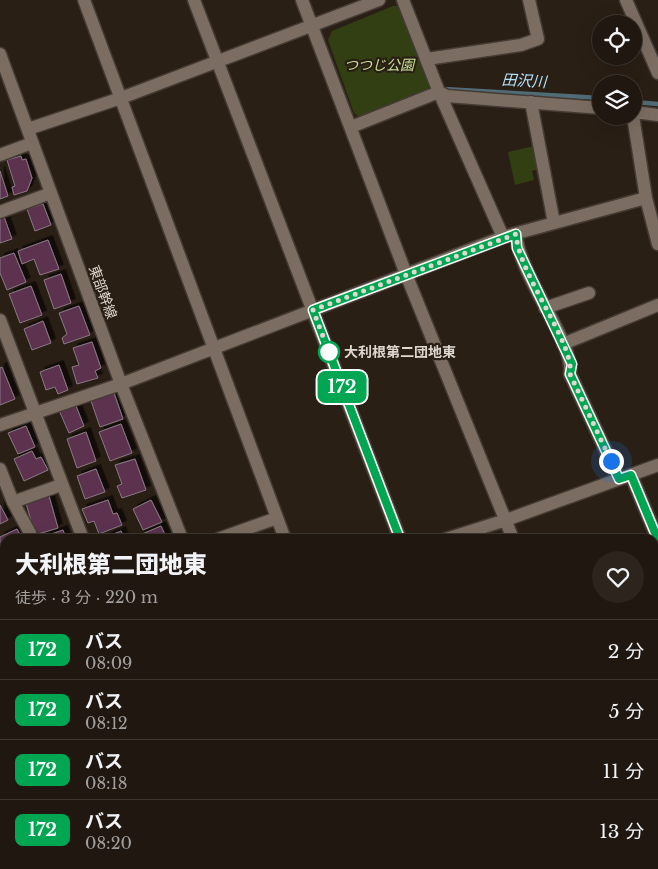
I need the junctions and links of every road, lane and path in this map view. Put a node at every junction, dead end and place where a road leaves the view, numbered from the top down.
1 (84, 0) edge
2 (194, 0) edge
3 (302, 0) edge
4 (379, 0) edge
5 (403, 0) edge
6 (528, 0) edge
7 (626, 0) edge
8 (311, 26) junction
9 (0, 54) edge
10 (427, 59) junction
11 (216, 60) junction
12 (658, 73) edge
13 (439, 92) junction
14 (121, 98) junction
15 (531, 102) junction
16 (592, 107) edge
17 (642, 113) edge
18 (658, 115) edge
19 (635, 125) edge
20 (351, 127) junction
21 (28, 129) junction
22 (32, 143) junction
23 (0, 155) edge
24 (51, 193) junction
25 (646, 198) junction
26 (0, 212) edge
27 (554, 223) junction
28 (509, 235) junction
29 (658, 244) edge
30 (406, 274) junction
31 (589, 293) dead end
32 (658, 305) edge
33 (545, 308) junction
34 (313, 310) junction
35 (0, 320) edge
36 (563, 344) junction
37 (214, 347) junction
38 (121, 384) junction
39 (34, 413) junction
40 (0, 425) edge
41 (658, 465) edge
42 (0, 469) edge
43 (625, 477) junction
44 (61, 485) junction
45 (13, 502) junction
46 (277, 518) junction
47 (506, 520) junction
48 (30, 533) dead end
49 (81, 534) edge
50 (180, 534) edge
51 (232, 534) edge
52 (283, 534) edge
53 (398, 534) edge
54 (462, 534) edge
55 (511, 534) edge
56 (655, 534) edge

1 - 14 street
2 - 11 street
3 - 8 street
4 - 8 street
5 - 10 street
6 - 10 street
7 - 12 street
8 - 11 street
8 - 20 street
9 - 21 street, 東部幹線
10 - 13 street
11 - 14 street
11 - 34 street
13 - 15 street
13 - 20 street
13 - 28 street
14 - 21 street
14 - 37 street
15 - 16 street
15 - 27 street
17 - 18 street
19 - 25 street
20 - 30 street
21 - 22 street, 東部幹線
22 - 23 street
22 - 24 street, 東部幹線
24 - 26 street
24 - 38 street, 東部幹線
25 - 27 street
25 - 29 street
27 - 28 street
28 - 30 street
28 - 33 street
30 - 34 street
30 - 47 street
31 - 33 street
32 - 36 street
33 - 36 street
34 - 37 street
34 - 53 street
35 - 39 street
36 - 43 street
37 - 38 street
37 - 46 street
38 - 39 street
38 - 50 street, 東部幹線
39 - 40 street
39 - 44 street
41 - 43 street
42 - 45 street
43 - 47 street
43 - 56 street
44 - 45 street
44 - 49 street
45 - 48 street
46 - 51 street
46 - 52 street
47 - 54 street
47 - 55 street

